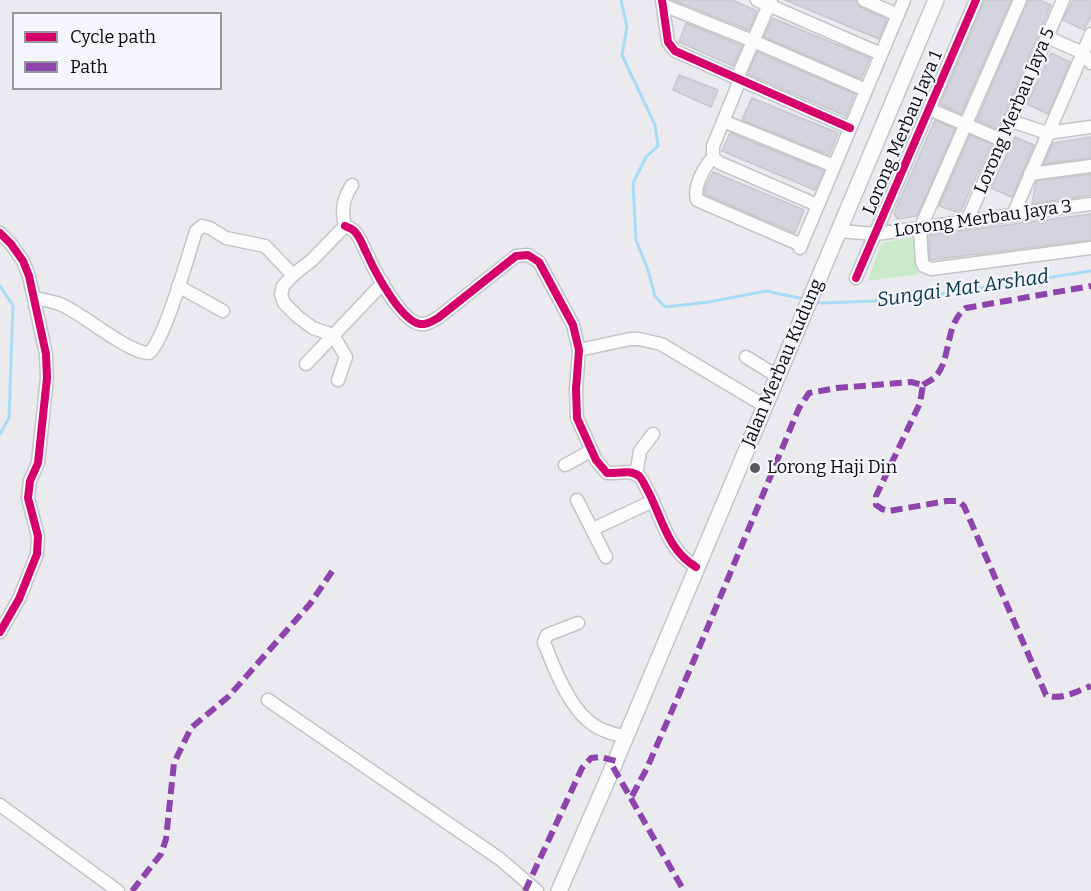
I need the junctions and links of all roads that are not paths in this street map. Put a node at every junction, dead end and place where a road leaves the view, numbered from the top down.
1 (864, 0) edge
2 (904, 0) edge
3 (936, 0) edge
4 (976, 0) edge
5 (1020, 0) edge
6 (1063, 0) edge
7 (765, 2) edge
8 (662, 3) edge
9 (898, 15) junction
10 (1091, 33) edge
11 (1047, 37) junction
12 (753, 41) junction
13 (881, 54) junction
14 (1087, 58) edge
15 (738, 79) junction
16 (866, 90) junction
17 (929, 109) junction
18 (723, 121) junction
19 (1011, 121) junction
20 (966, 124) junction
21 (1091, 127) edge
22 (850, 128) junction
23 (1047, 133) junction
24 (1002, 140) junction
25 (713, 158) junction
26 (834, 166) junction
27 (1091, 166) edge
28 (1030, 174) junction
29 (352, 185) dead end
30 (1091, 204) edge
31 (818, 205) junction
32 (1013, 215) junction
33 (967, 221) junction
34 (345, 226) junction
35 (920, 229) junction
36 (839, 231) junction
37 (0, 233) edge
38 (876, 234) junction
39 (1091, 248) edge
40 (293, 275) junction
41 (856, 278) dead end
42 (383, 283) junction
43 (178, 286) junction
44 (34, 298) junction
45 (223, 311) dead end
46 (333, 335) junction
47 (579, 350) junction
48 (746, 357) dead end
49 (306, 364) dead end
50 (777, 376) junction
51 (338, 380) dead end
52 (765, 406) junction
53 (653, 434) dead end
54 (591, 451) junction
55 (565, 465) dead end
56 (636, 475) junction
57 (578, 500) dead end
58 (653, 501) junction
59 (593, 529) junction
60 (606, 557) dead end
61 (696, 567) junction
62 (2, 623) edge
63 (578, 623) dead end
64 (268, 700) dead end
65 (626, 737) junction
66 (0, 805) edge
67 (118, 891) edge
68 (537, 891) edge
69 (559, 891) edge

1 - 9 street
2 - 9 street
3 - 36 main road, Jalan Merbau Kudung
4 - 17 street, Lorong Merbau Jaya 1
5 - 20 street
6 - 11 street, Lorong Merbau Jaya 5
7 - 12 street
7 - 13 street
8 - 12 street
8 - 15 street
9 - 13 street
10 - 14 street
11 - 14 street
11 - 19 street, Lorong Merbau Jaya 5
12 - 15 street
12 - 16 street
13 - 16 street
14 - 23 street
15 - 18 street
15 - 22 street
16 - 22 street
17 - 20 street
17 - 38 street, Lorong Merbau Jaya 1
18 - 25 street
18 - 26 street
19 - 23 street
19 - 24 street, Lorong Merbau Jaya 5
20 - 24 street
20 - 35 street
21 - 23 street
22 - 26 street
23 - 28 street
24 - 33 street, Lorong Merbau Jaya 5
25 - 31 street
25 - 31 street
26 - 31 street
27 - 28 street
28 - 32 street
29 - 34 street
30 - 32 street, Lorong Merbau Jaya 3
32 - 33 street, Lorong Merbau Jaya 3
33 - 35 street, Lorong Merbau Jaya 3
34 - 40 street
34 - 42 street
35 - 38 street, Lorong Merbau Jaya 3
35 - 39 street
36 - 38 street, Lorong Merbau Jaya 3
36 - 50 main road, Jalan Merbau Kudung
37 - 44 street
38 - 41 street, Lorong Merbau Jaya 1
40 - 43 street
40 - 46 street
42 - 46 street
42 - 47 street
43 - 44 street
43 - 45 street
44 - 62 street
46 - 49 street
46 - 51 street
47 - 52 street
47 - 54 street
48 - 50 street
50 - 52 main road, Jalan Merbau Kudung
52 - 61 main road, Jalan Merbau Kudung
53 - 56 street
54 - 55 street
54 - 56 street
56 - 58 street
57 - 59 street
58 - 59 street
58 - 61 street
59 - 60 street
61 - 65 main road, Jalan Merbau Kudung
63 - 65 street
64 - 68 street
65 - 69 main road, Jalan Merbau Kudung
66 - 67 street

